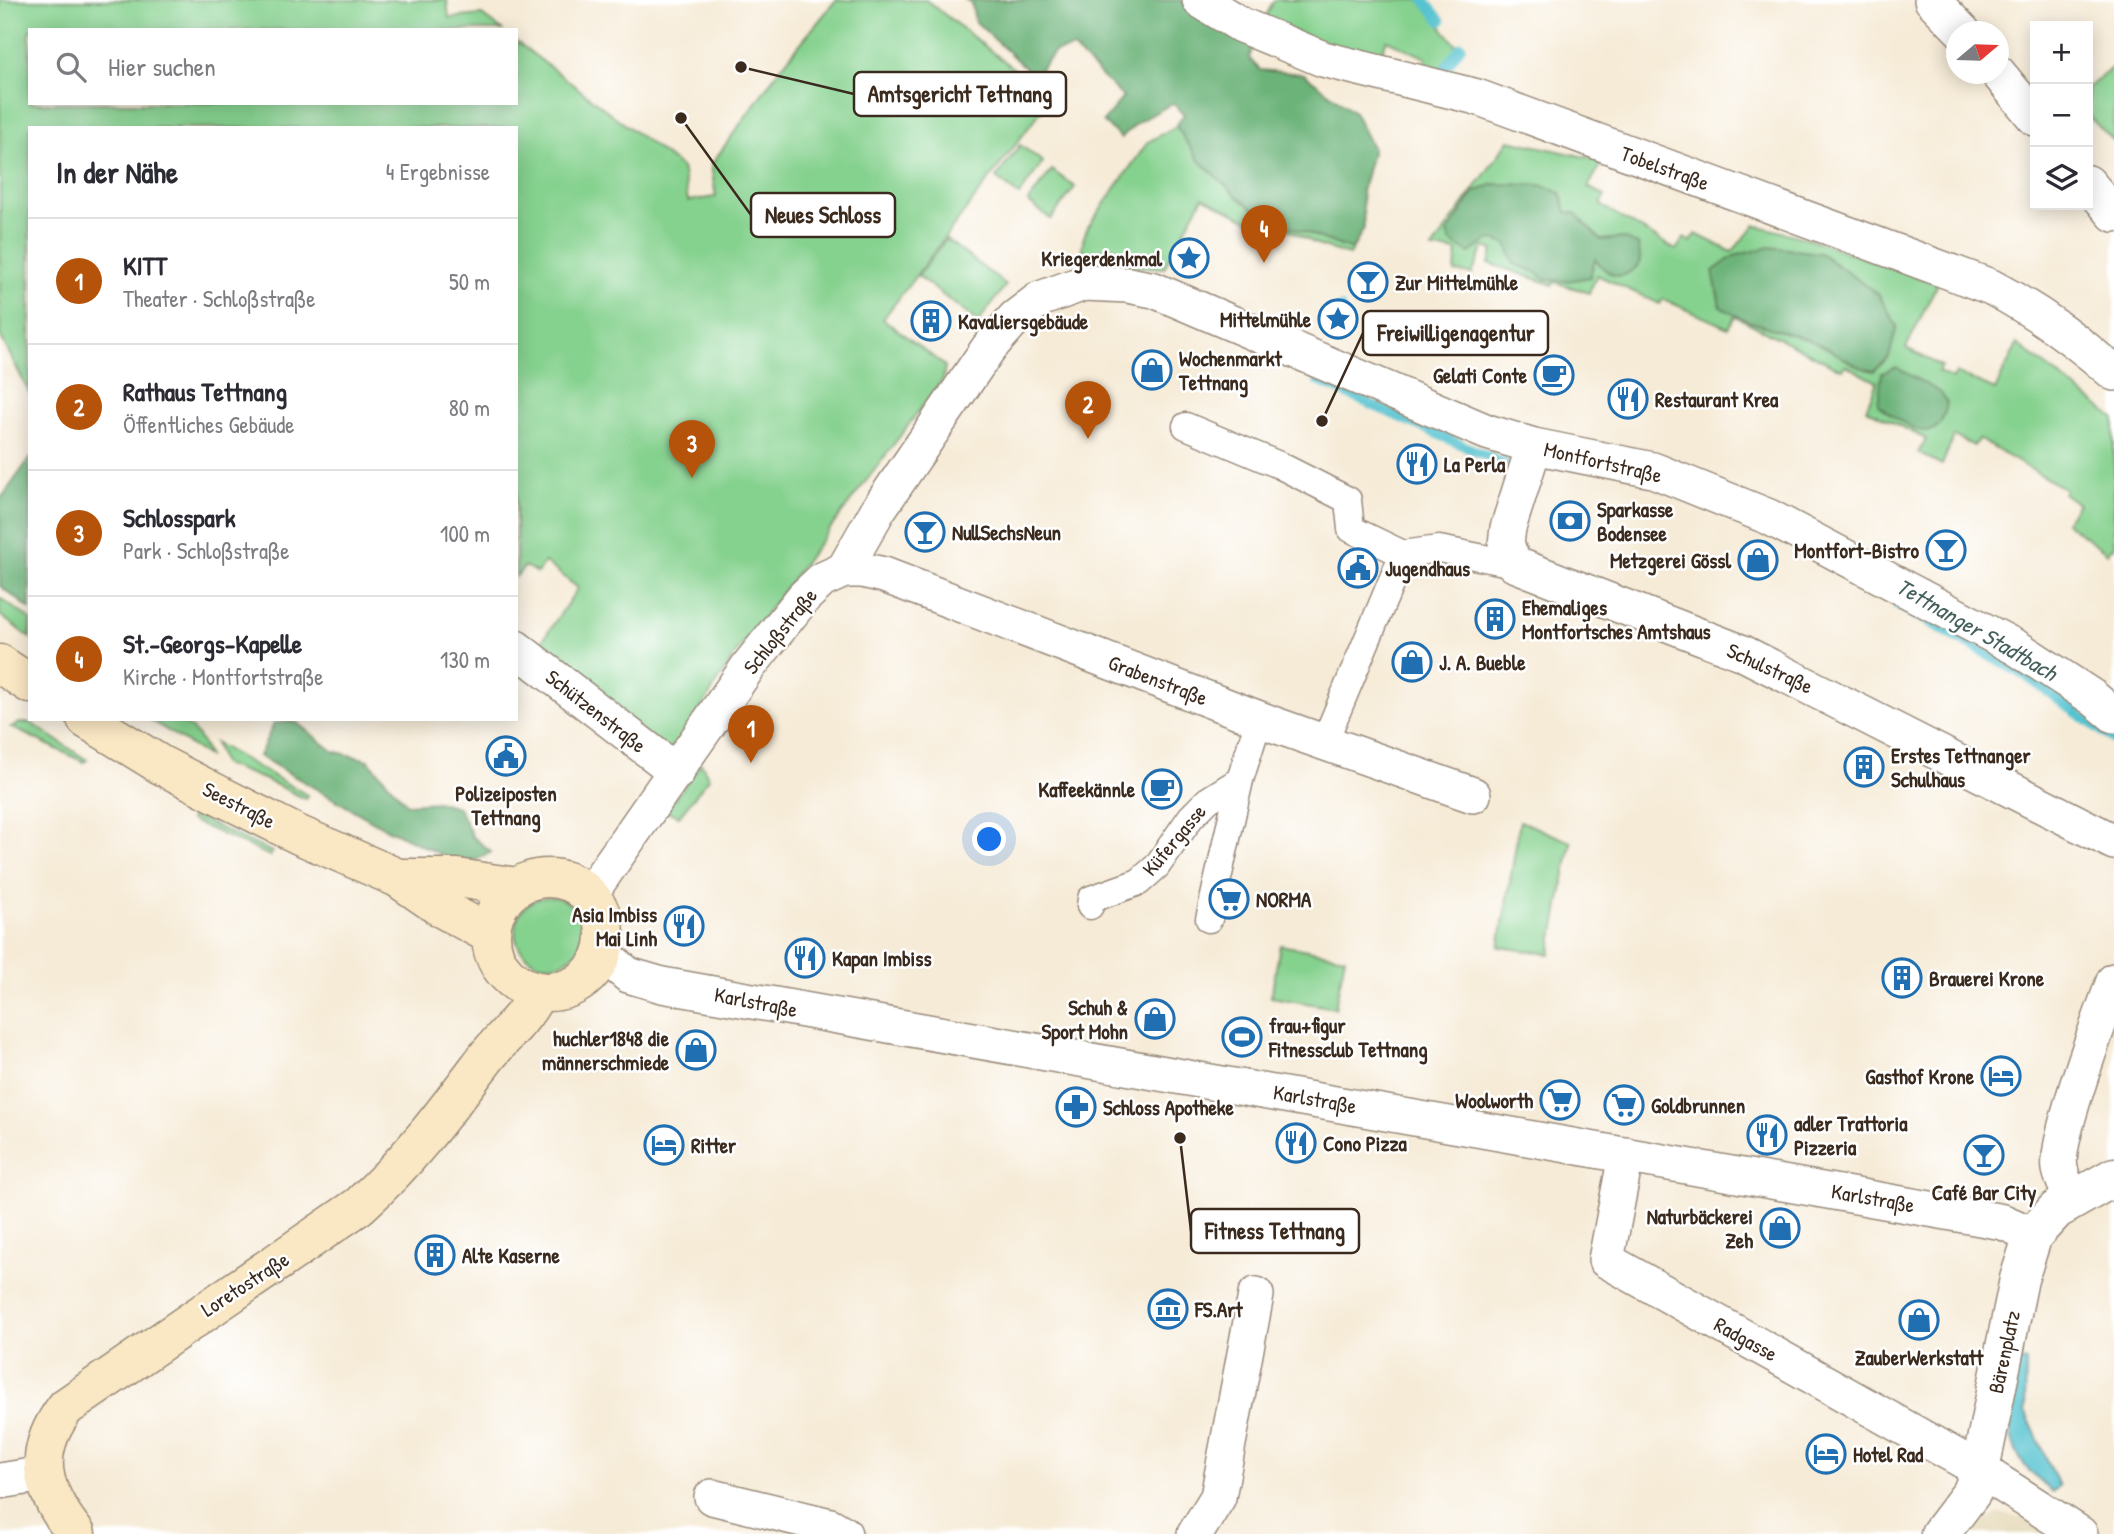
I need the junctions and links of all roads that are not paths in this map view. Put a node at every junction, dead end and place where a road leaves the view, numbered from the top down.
1 (1200, 0) edge
2 (1933, 0) edge
3 (1953, 21) edge
4 (2007, 84) edge
5 (2030, 112) edge
6 (2093, 189) edge
7 (2114, 214) edge
8 (2114, 373) edge
9 (1186, 426) dead end
10 (1534, 446) junction
11 (1404, 554) junction
12 (1514, 564) junction
13 (844, 570) junction
14 (518, 650) edge
15 (2114, 715) edge
16 (1259, 719) junction
17 (89, 721) edge
18 (1324, 743) junction
19 (677, 772) junction
20 (1240, 780) junction
21 (1472, 795) dead end
22 (2114, 842) edge
23 (398, 878) junction
24 (517, 887) junction
25 (589, 895) junction
26 (1090, 906) dead end
27 (1209, 919) dead end
28 (491, 935) junction
29 (602, 953) junction
30 (2114, 981) edge
31 (525, 986) junction
32 (1626, 1155) junction
33 (2114, 1177) edge
34 (2072, 1199) junction
35 (2033, 1235) junction
36 (1256, 1295) dead end
37 (1980, 1470) junction
38 (44, 1474) junction
39 (0, 1481) edge
40 (712, 1497) dead end
41 (76, 1534) edge
42 (844, 1534) edge
43 (1195, 1534) edge
44 (1940, 1534) edge
45 (2080, 1534) edge

1 - 8 street, Tobelstraße
2 - 3 street
4 - 5 street
6 - 7 street
9 - 11 street
10 - 12 street
10 - 13 street, Montfortstraße
10 - 15 street, Montfortstraße
11 - 12 street, Schulstraße
11 - 18 street
12 - 22 street, Schulstraße
13 - 16 street, Grabenstraße
13 - 19 street, Schloßstraße
14 - 19 street, Schützenstraße
16 - 18 street, Grabenstraße
16 - 20 street
17 - 23 main road, Seestraße
18 - 21 street, Grabenstraße
19 - 25 street, Schloßstraße
20 - 26 street, Küfergasse
20 - 27 street
23 - 24 main road, Seestraße
23 - 28 main road, Seestraße
24 - 25 main road
24 - 28 main road
25 - 29 main road
28 - 31 main road
29 - 31 main road
29 - 32 street, Karlstraße
30 - 34 street
31 - 38 main road, Loretostraße
32 - 35 street, Karlstraße
32 - 37 street, Radgasse
33 - 34 street
34 - 35 street
35 - 37 street, Bärenplatz
36 - 43 street
37 - 44 street, Bärenplatz
37 - 45 street
38 - 39 street
38 - 41 main road
40 - 42 street

